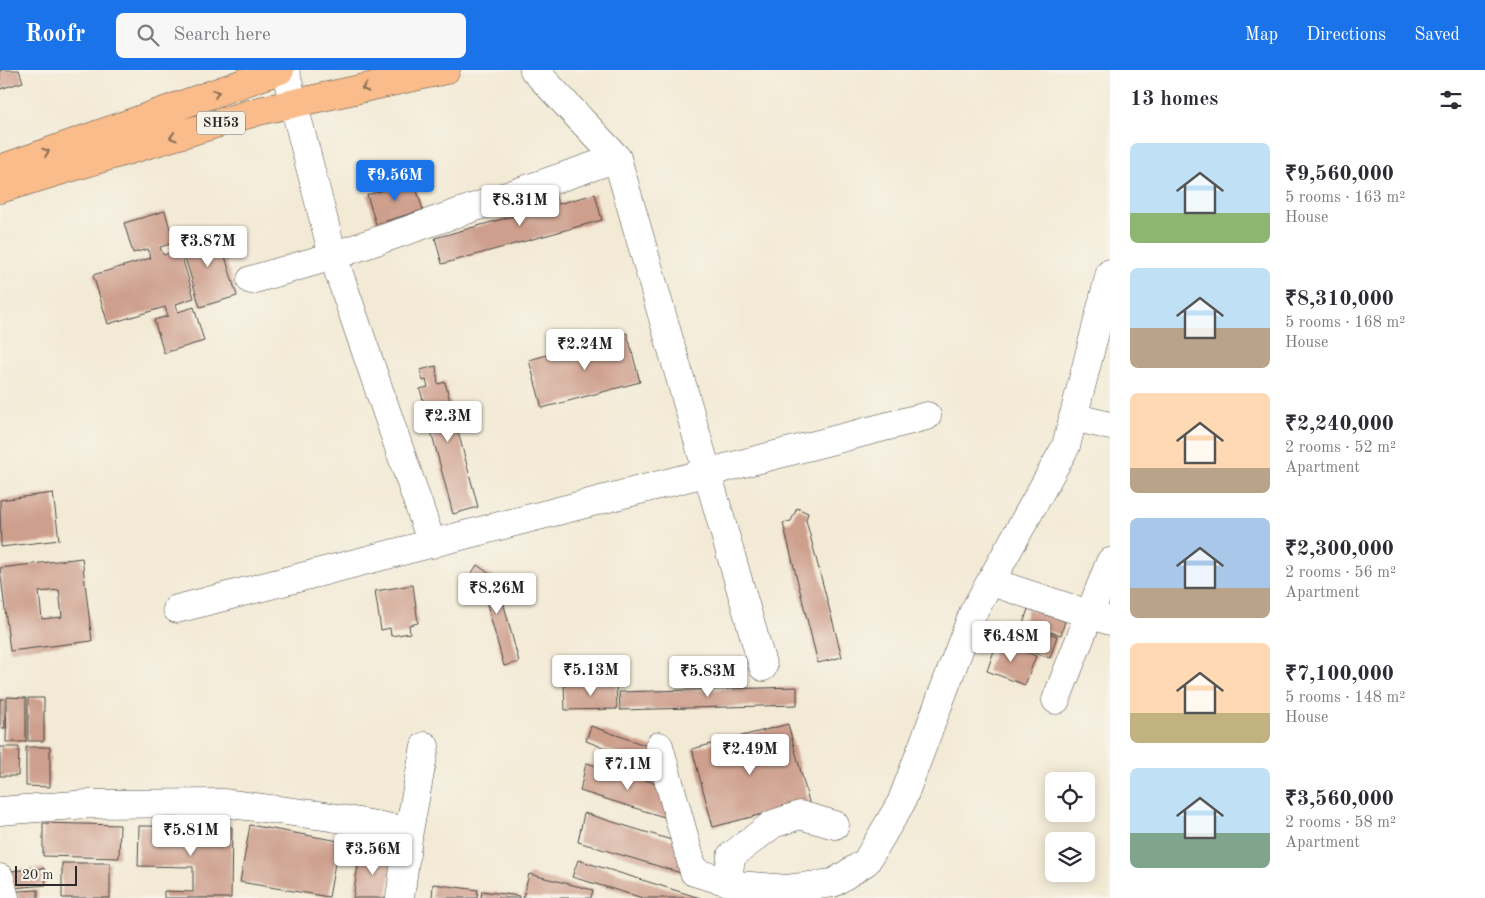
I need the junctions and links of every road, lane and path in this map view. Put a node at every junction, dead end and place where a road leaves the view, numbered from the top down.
1 (280, 70) edge
2 (285, 70) edge
3 (446, 70) edge
4 (534, 70) edge
5 (294, 104) junction
6 (617, 158) junction
7 (0, 169) edge
8 (0, 189) edge
9 (333, 256) junction
10 (1110, 272) edge
11 (251, 280) dead end
12 (927, 416) dead end
13 (1073, 417) junction
14 (1110, 426) edge
15 (709, 473) junction
16 (432, 544) junction
17 (1110, 562) edge
18 (990, 582) junction
19 (177, 609) dead end
20 (1100, 618) edge
21 (763, 667) dead end
22 (1056, 700) dead end
23 (425, 746) dead end
24 (659, 746) dead end
25 (0, 811) edge
26 (834, 825) dead end
27 (409, 831) junction
28 (0, 878) edge
29 (728, 882) junction
30 (5, 898) edge
31 (400, 898) edge

7 -> 1 main road, SH53
2 - 5 street
3 -> 5 main road, SH53
4 - 6 street
5 -> 8 main road, SH53
5 - 9 street
6 - 9 street
6 - 15 street
9 - 11 street
9 - 16 street
10 - 13 street
12 - 15 street
13 - 14 street
13 - 18 street
15 - 16 street
15 - 21 street
16 - 19 street
17 - 20 street
18 - 20 street
18 - 29 street
20 - 22 street
23 - 27 street
24 - 29 street
25 - 27 street
26 - 29 street
27 - 31 street
28 - 30 street

